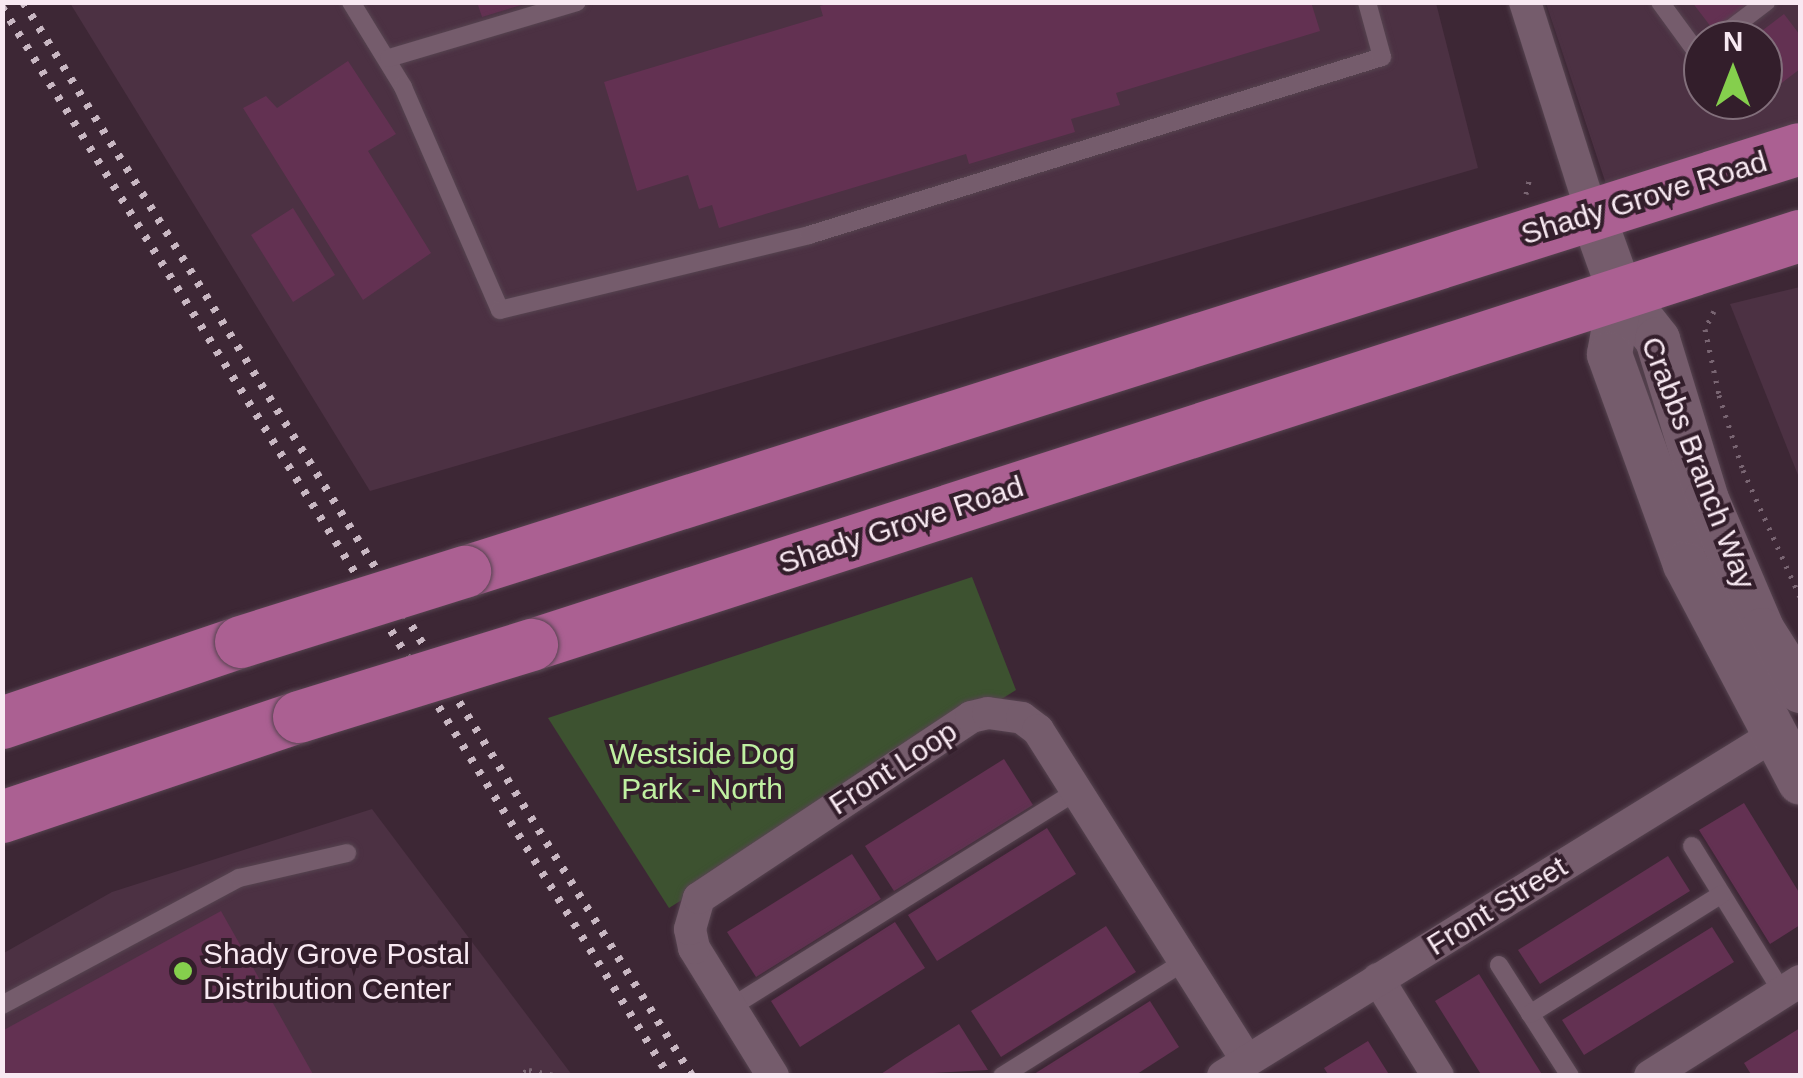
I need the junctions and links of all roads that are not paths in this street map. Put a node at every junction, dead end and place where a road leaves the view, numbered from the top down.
1 (351, 2) edge
2 (578, 2) edge
3 (1367, 2) edge
4 (1526, 2) edge
5 (1660, 2) edge
6 (1766, 2) edge
7 (1742, 20) edge
8 (1683, 33) edge
9 (388, 58) junction
10 (1800, 149) edge
11 (1593, 217) junction
12 (1800, 236) edge
13 (1620, 292) junction
14 (1800, 690) edge
15 (2, 722) edge
16 (1771, 736) junction
17 (1800, 782) edge
18 (1077, 791) junction
19 (2, 816) edge
20 (1692, 846) dead end
21 (348, 853) dead end
22 (1722, 894) junction
23 (1184, 961) junction
24 (1498, 965) dead end
25 (1378, 979) junction
26 (1792, 986) edge
27 (2, 1005) edge
28 (731, 1007) junction
29 (1530, 1014) junction
30 (1694, 1064) edge
31 (1235, 1068) edge
32 (773, 1076) edge
33 (1002, 1076) edge
34 (1438, 1076) edge
35 (1570, 1076) edge
36 (1650, 1076) edge

1 - 9 lane
2 - 9 lane
3 - 9 lane
4 - 11 street, Crabbs Branch Way
5 - 8 lane
6 - 7 lane
10 - 11 main road, Shady Grove Road
11 - 13 main road, Crabbs Branch Way
11 - 15 main road, Shady Grove Road, bridge
12 - 13 main road, Shady Grove Road
13 - 14 main road, Crabbs Branch Way
13 - 16 main road, Crabbs Branch Way
13 - 19 main road, Shady Grove Road, bridge
16 - 17 main road, Crabbs Branch Way
16 - 25 street, Front Street
18 - 23 street, Front Loop
18 - 28 lane
18 - 28 street, Front Loop
20 - 22 lane
21 - 27 lane
22 - 26 lane
22 - 29 lane
23 - 31 street, Front Loop
23 - 33 lane
24 - 29 lane
25 - 31 street, Front Street
25 - 34 street
26 - 30 street
28 - 32 street, Front Loop
29 - 35 lane
30 - 36 street

